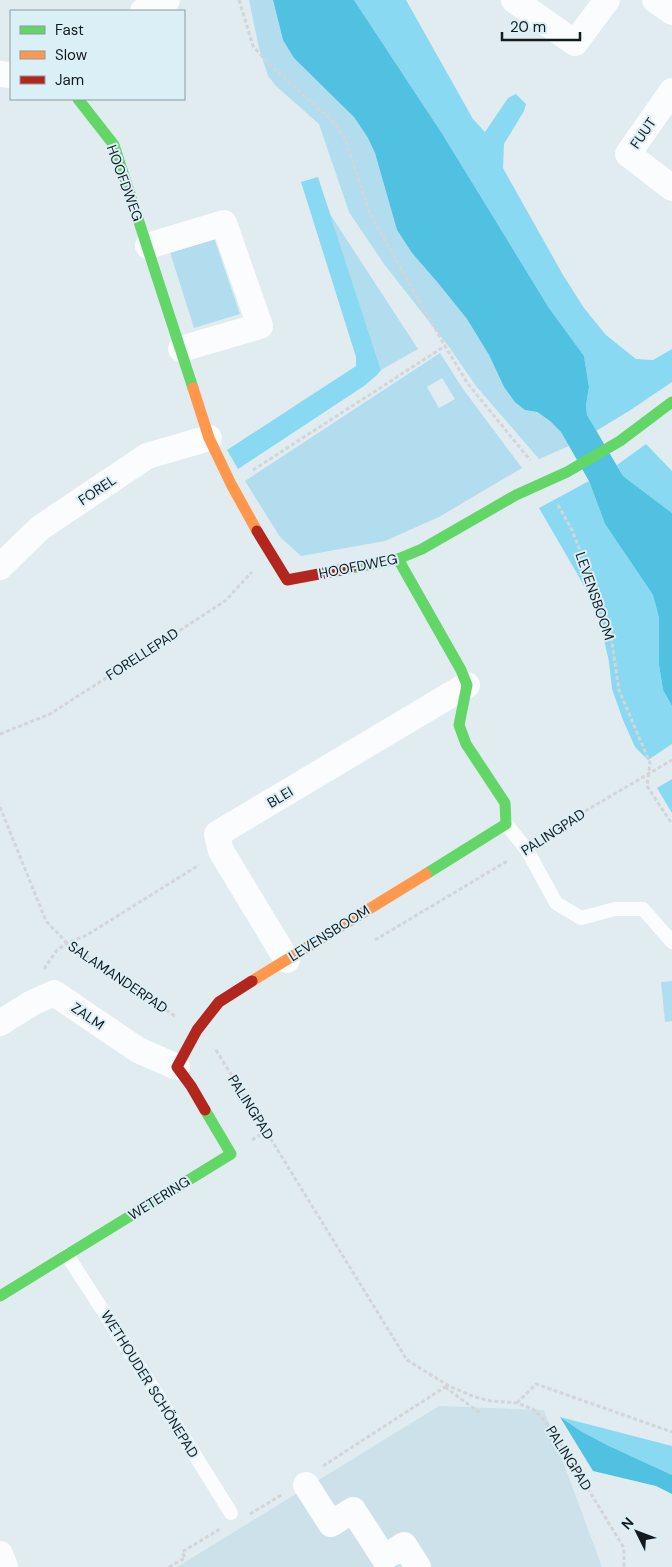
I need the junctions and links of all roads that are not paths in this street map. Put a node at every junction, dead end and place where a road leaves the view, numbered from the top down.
1 (167, 0) edge
2 (514, 0) edge
3 (607, 0) edge
4 (655, 0) edge
5 (144, 10) edge
6 (672, 12) edge
7 (672, 91) edge
8 (79, 100) edge
9 (672, 188) edge
10 (148, 246) junction
11 (181, 349) junction
12 (672, 402) edge
13 (210, 438) junction
14 (398, 559) junction
15 (0, 567) edge
16 (466, 685) junction
17 (506, 824) junction
18 (672, 942) edge
19 (287, 960) junction
20 (0, 1023) edge
21 (177, 1067) junction
22 (67, 1255) junction
23 (0, 1296) edge
24 (304, 1482) road end
25 (228, 1519) road end
26 (0, 1554) edge
27 (5, 1567) edge
28 (418, 1567) edge

1 - 5 street
2 - 3 street
4 - 6 street
7 - 9 street, FUUT
8 - 10 street, HOOFDWEG
10 - 11 street, HOOFDWEG
10 - 11 street
11 - 13 street, HOOFDWEG
12 - 14 street, HOOFDWEG
13 - 14 street, HOOFDWEG
13 - 15 street, FOREL
14 - 16 street
16 - 17 street
16 - 19 street, BLEI
17 - 18 lane
17 - 19 street, LEVENSBOOM
19 - 21 street, LEVENSBOOM
20 - 21 street, ZALM
21 - 22 street, WETERING
22 - 23 street, WETERING
22 - 25 lane, WETHOUDER SCHÖNEPAD
24 - 28 street
26 - 27 street

